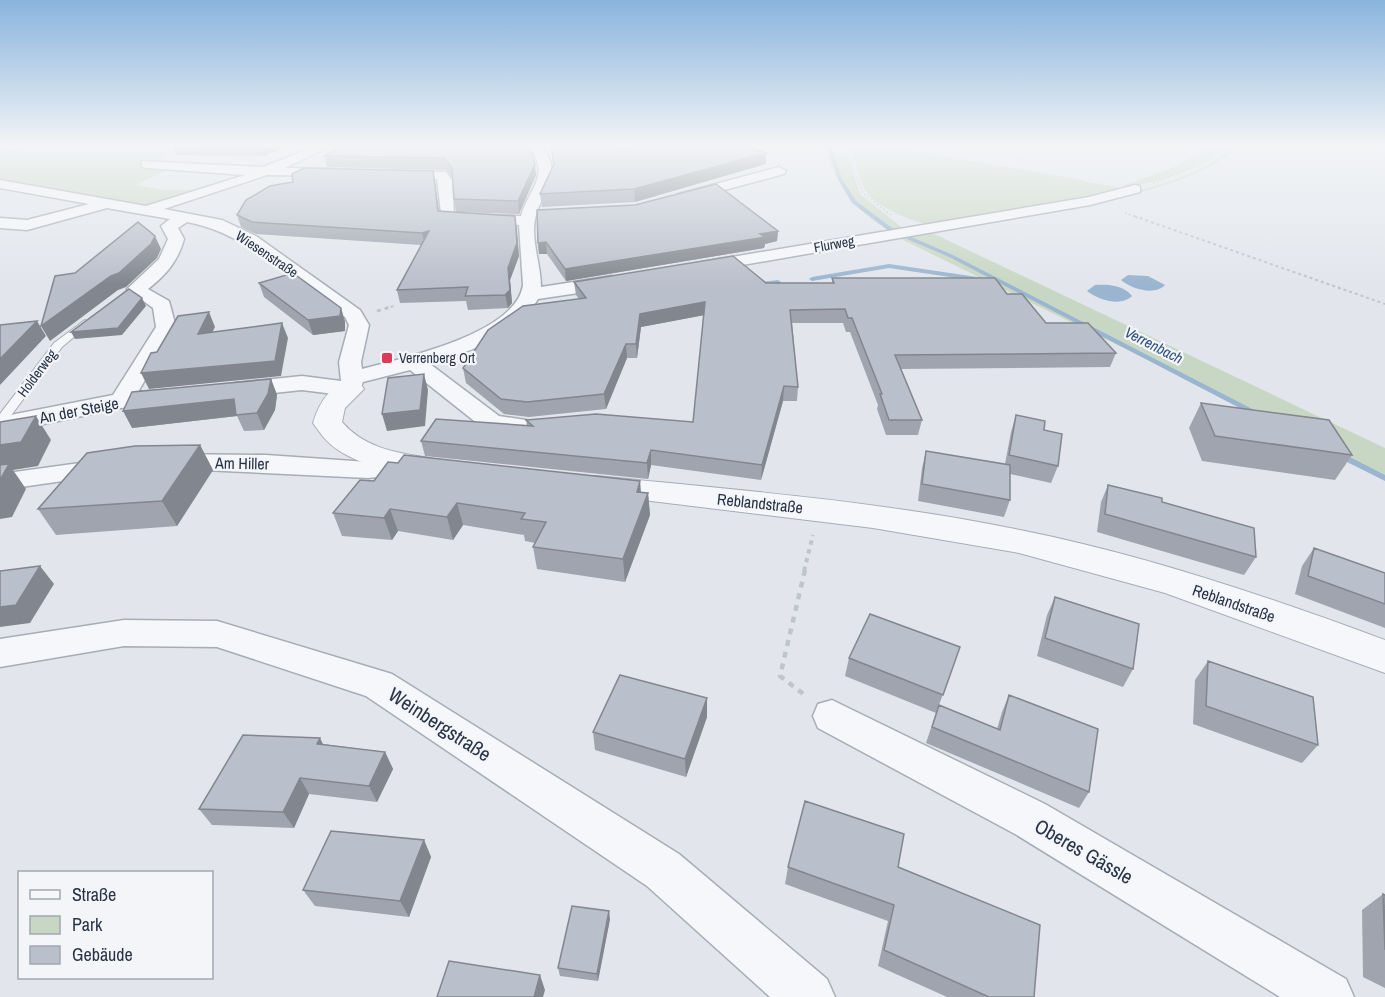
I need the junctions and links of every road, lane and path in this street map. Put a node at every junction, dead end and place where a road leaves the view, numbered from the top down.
1 (48, 193) edge
2 (200, 193) edge
3 (446, 193) edge
4 (542, 193) edge
5 (699, 193) edge
6 (863, 193) edge
7 (1122, 193) edge
8 (1090, 201) junction
9 (664, 202) edge
10 (112, 204) junction
11 (149, 209) junction
12 (185, 216) junction
13 (533, 216) junction
14 (0, 223) edge
15 (916, 230) junction
16 (680, 271) edge
17 (634, 278) edge
18 (531, 294) junction
19 (1385, 304) edge
20 (96, 315) edge
21 (413, 362) junction
22 (351, 383) junction
23 (217, 392) edge
24 (184, 395) edge
25 (121, 401) junction
26 (0, 423) edge
27 (551, 425) edge
28 (414, 466) junction
29 (472, 474) edge
30 (0, 482) edge
31 (562, 483) edge
32 (815, 528) dead end
33 (0, 652) edge
34 (1385, 657) edge
35 (780, 676) dead end
36 (832, 716) dead end
37 (809, 997) edge
38 (1328, 997) edge

1 - 10 street, Wiesenstraße
2 - 11 street
3 - 13 street
4 - 13 street
5 - 9 street
6 - 15 path
7 - 8 street, Flurweg
8 - 15 street, Flurweg
8 - 19 path
10 - 11 street, Wiesenstraße
10 - 14 street
11 - 12 street, Wiesenstraße
12 - 22 street, Wiesenstraße
12 - 25 street
13 - 18 street
15 - 16 street, Flurweg
17 - 18 street
18 - 21 street
20 - 26 lane, Holderweg
21 - 22 street
21 - 27 street
22 - 23 street
22 - 28 street
24 - 25 street, An der Steige
25 - 26 street, An der Steige
28 - 29 street
28 - 30 street, Am Hiller
31 - 34 street, Reblandstraße
32 - 35 path
33 - 37 street, Weinbergstraße
36 - 38 street, Oberes Gässle

